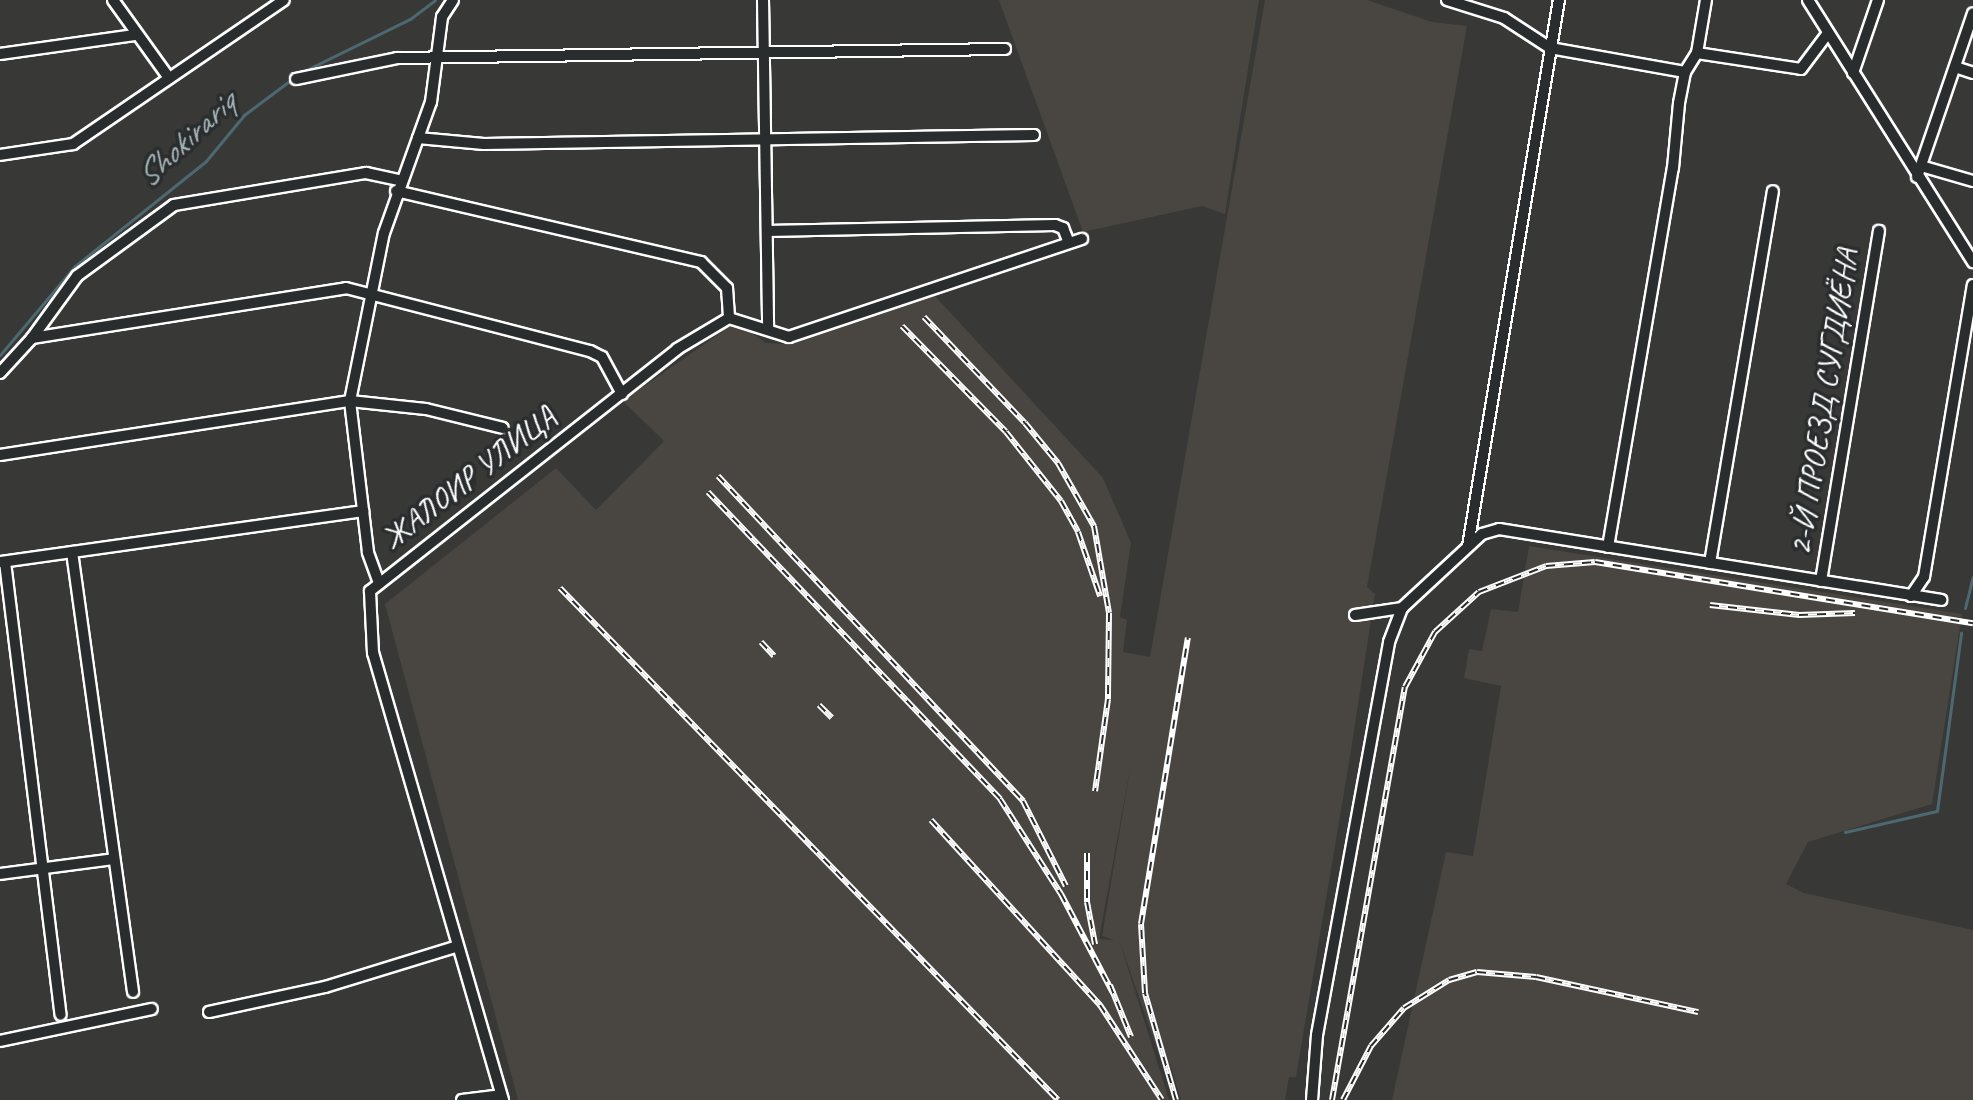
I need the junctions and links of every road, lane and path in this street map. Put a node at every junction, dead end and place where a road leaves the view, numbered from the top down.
1 (113, 0) edge
2 (256, 0) edge
3 (284, 0) edge
4 (453, 0) edge
5 (763, 0) edge
6 (1447, 0) edge
7 (1559, 0) edge
8 (1706, 0) edge
9 (1808, 0) edge
10 (1878, 0) edge
11 (264, 12) junction
12 (1973, 13) edge
13 (1828, 33) junction
14 (135, 35) junction
15 (1550, 48) junction
16 (1005, 49) dead end
17 (1697, 53) junction
18 (0, 54) edge
19 (765, 54) junction
20 (438, 58) junction
21 (1955, 67) junction
22 (1685, 72) junction
23 (1853, 73) junction
24 (1973, 73) edge
25 (169, 78) junction
26 (296, 79) dead end
27 (1034, 135) dead end
28 (418, 138) junction
29 (767, 139) junction
30 (0, 155) edge
31 (1919, 172) junction
32 (1973, 181) edge
33 (398, 185) junction
34 (1773, 191) dead end
35 (767, 231) junction
36 (1879, 231) dead end
37 (1082, 239) dead end
38 (1069, 243) junction
39 (1973, 262) edge
40 (1973, 285) edge
41 (371, 294) junction
42 (729, 318) junction
43 (768, 326) junction
44 (32, 338) junction
45 (0, 373) edge
46 (622, 394) junction
47 (350, 401) junction
48 (503, 428) dead end
49 (0, 455) edge
50 (363, 511) junction
51 (1468, 546) junction
52 (1608, 547) junction
53 (72, 552) junction
54 (2, 562) edge
55 (1710, 563) junction
56 (1821, 581) junction
57 (379, 583) junction
58 (1911, 596) junction
59 (1941, 600) dead end
60 (1402, 608) junction
61 (1355, 615) dead end
62 (114, 859) junction
63 (41, 869) junction
64 (0, 874) edge
65 (458, 946) junction
66 (133, 992) dead end
67 (152, 1009) dead end
68 (209, 1012) dead end
69 (61, 1015) dead end
70 (0, 1041) edge
71 (502, 1098) edge
72 (462, 1100) edge
73 (1312, 1100) edge

1 - 14 street
2 - 11 street
3 - 11 street
4 - 20 street
5 - 19 street
6 - 15 street
7 - 15 street
8 - 17 street
9 - 13 street
10 - 23 street
11 - 25 street
12 - 21 street
13 - 17 street
13 - 23 street
14 - 18 street
14 - 25 street
15 - 22 street
15 - 51 street
16 - 19 street
17 - 22 street
19 - 20 street
19 - 29 street
20 - 26 street
20 - 28 street
21 - 24 street
21 - 31 street
22 - 52 street
23 - 31 street
25 - 30 street
27 - 29 street
28 - 29 street
28 - 33 street
29 - 35 street
31 - 32 street
31 - 39 street
33 - 41 street
33 - 42 street
33 - 44 street
34 - 55 street
35 - 38 street
35 - 43 street
36 - 56 street, 2-Й ПРОЕЗД СУГДИЁНА
37 - 38 street
38 - 43 street
40 - 58 street
41 - 44 street
41 - 46 street
41 - 47 street
42 - 43 street
42 - 46 street, ЖАЛОИР УЛИЦА
44 - 45 street
46 - 57 street, ЖАЛОИР УЛИЦА
47 - 48 street
47 - 49 street
47 - 50 street
50 - 53 street
50 - 57 street
51 - 52 street
51 - 60 street
52 - 55 street
53 - 54 street
53 - 62 street
54 - 63 street
55 - 56 street
56 - 58 street
57 - 65 street, ЖАЛОИР УЛИЦА
58 - 59 street
60 - 61 street
60 - 73 street
62 - 63 street
62 - 66 street
63 - 64 street
63 - 69 street
65 - 68 street
65 - 71 street, ЖАЛОИР УЛИЦА
67 - 70 street
71 - 72 street

